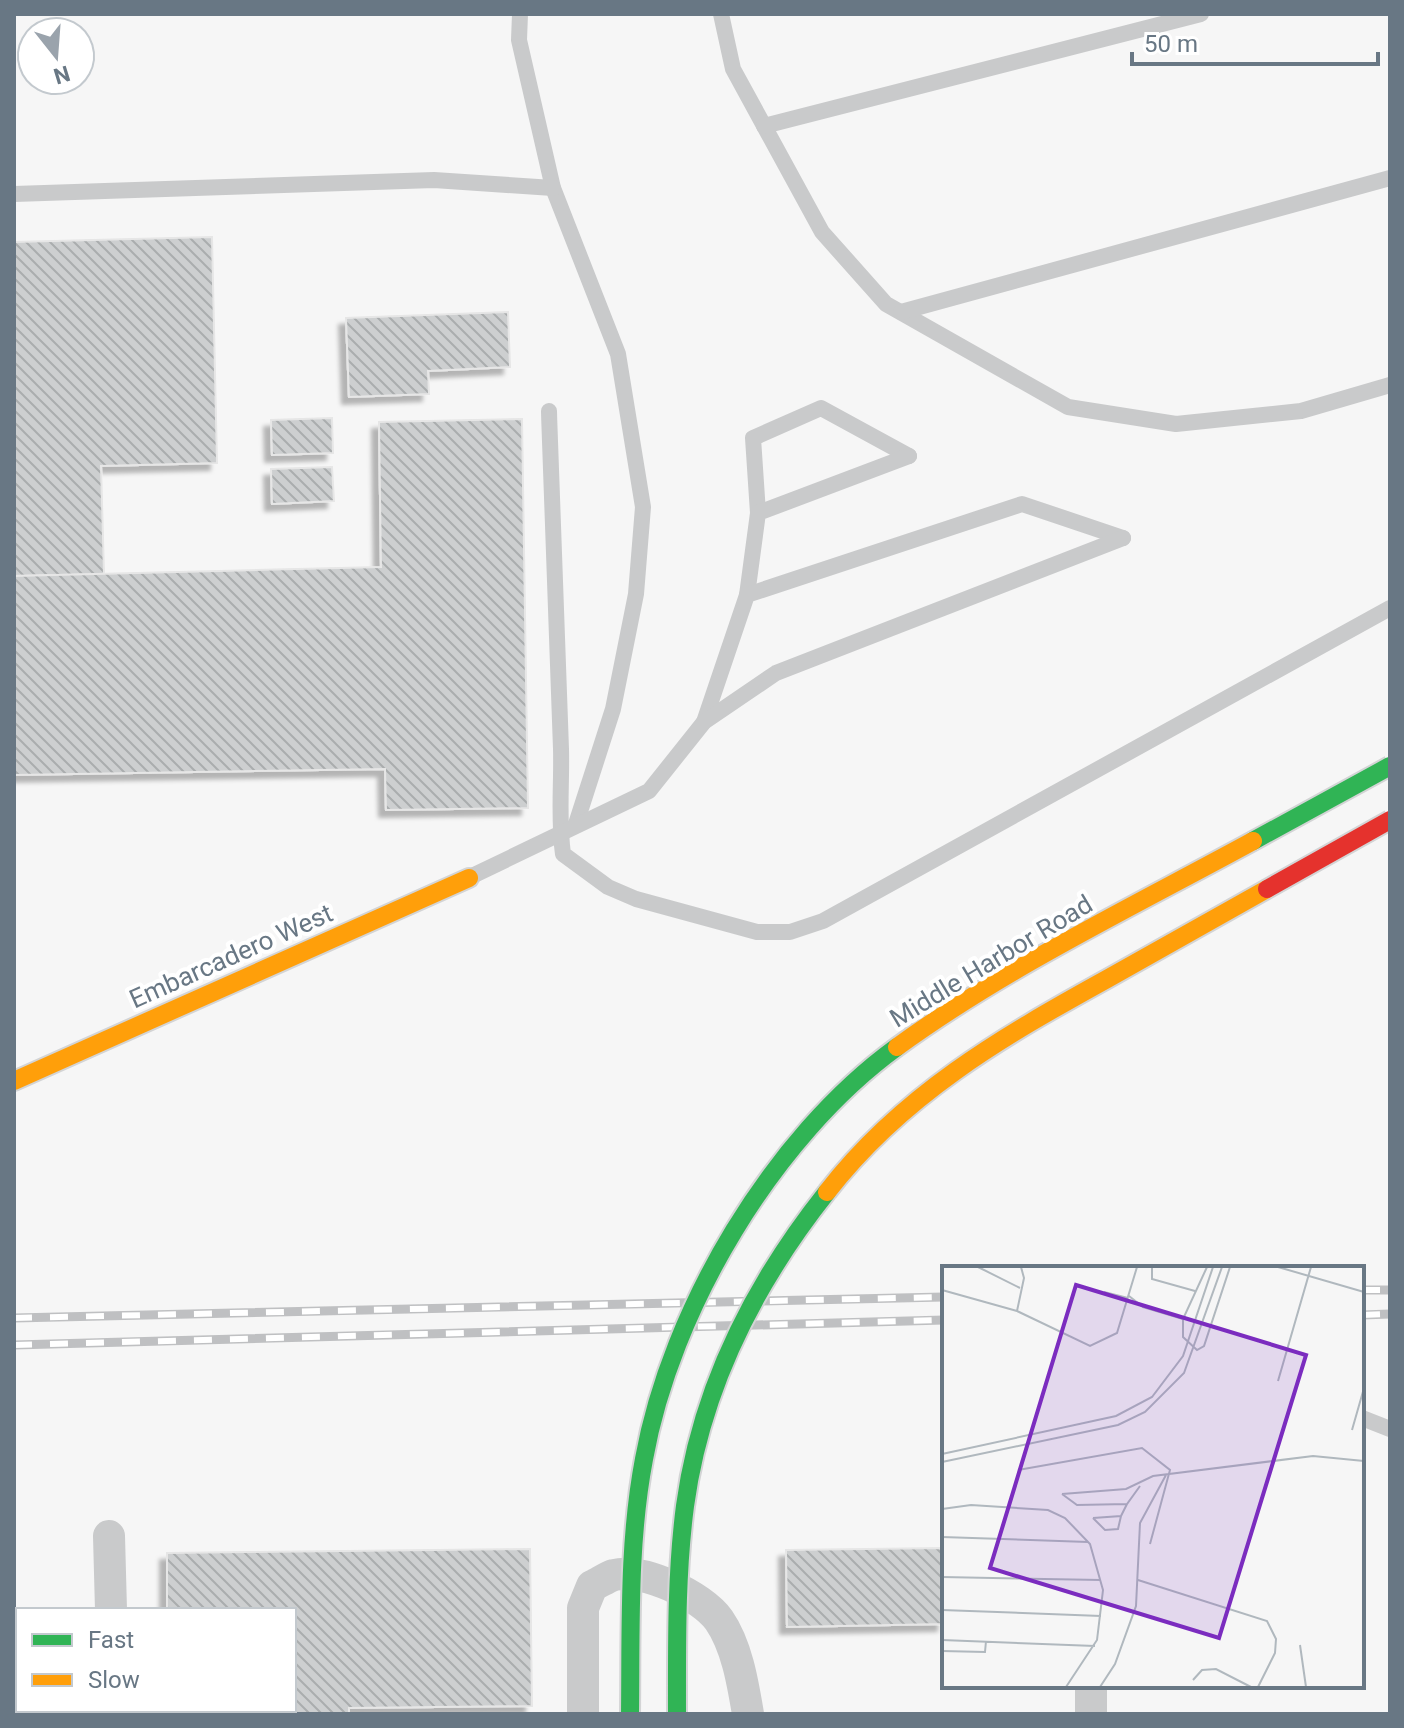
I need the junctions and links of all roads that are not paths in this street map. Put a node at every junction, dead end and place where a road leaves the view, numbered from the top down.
1 (520, 14) edge
2 (721, 14) edge
3 (1201, 14) edge
4 (764, 126) junction
5 (1390, 178) edge
6 (553, 188) junction
7 (14, 194) edge
8 (901, 312) junction
9 (1390, 385) edge
10 (549, 411) dead end
11 (758, 513) junction
12 (747, 595) junction
13 (1390, 608) edge
14 (704, 722) junction
15 (1390, 766) edge
16 (1390, 820) edge
17 (576, 824) junction
18 (561, 836) junction
19 (469, 878) joint
20 (14, 1081) edge
21 (1364, 1419) edge
22 (1390, 1429) edge
23 (109, 1536) dead end
24 (111, 1608) edge
25 (1091, 1688) edge
26 (583, 1714) edge
27 (630, 1714) edge
28 (677, 1714) edge
29 (748, 1714) edge
30 (1091, 1714) edge

1 - 6 lane
2 - 4 lane
3 - 4 lane
4 - 8 lane
5 - 8 lane
6 - 7 lane
6 - 17 lane
8 - 9 lane
10 - 18 lane
11 - 11 lane
11 - 12 lane
12 - 14 lane
12 - 14 lane
13 - 18 lane
14 - 17 lane
15 - 27 main road, Middle Harbor Road, bridge
16 - 28 main road, bridge
17 - 18 lane
18 - 19 lane
19 - 20 main road, Embarcadero West
21 - 22 lane
23 - 24 street
25 - 30 street
26 - 29 street

